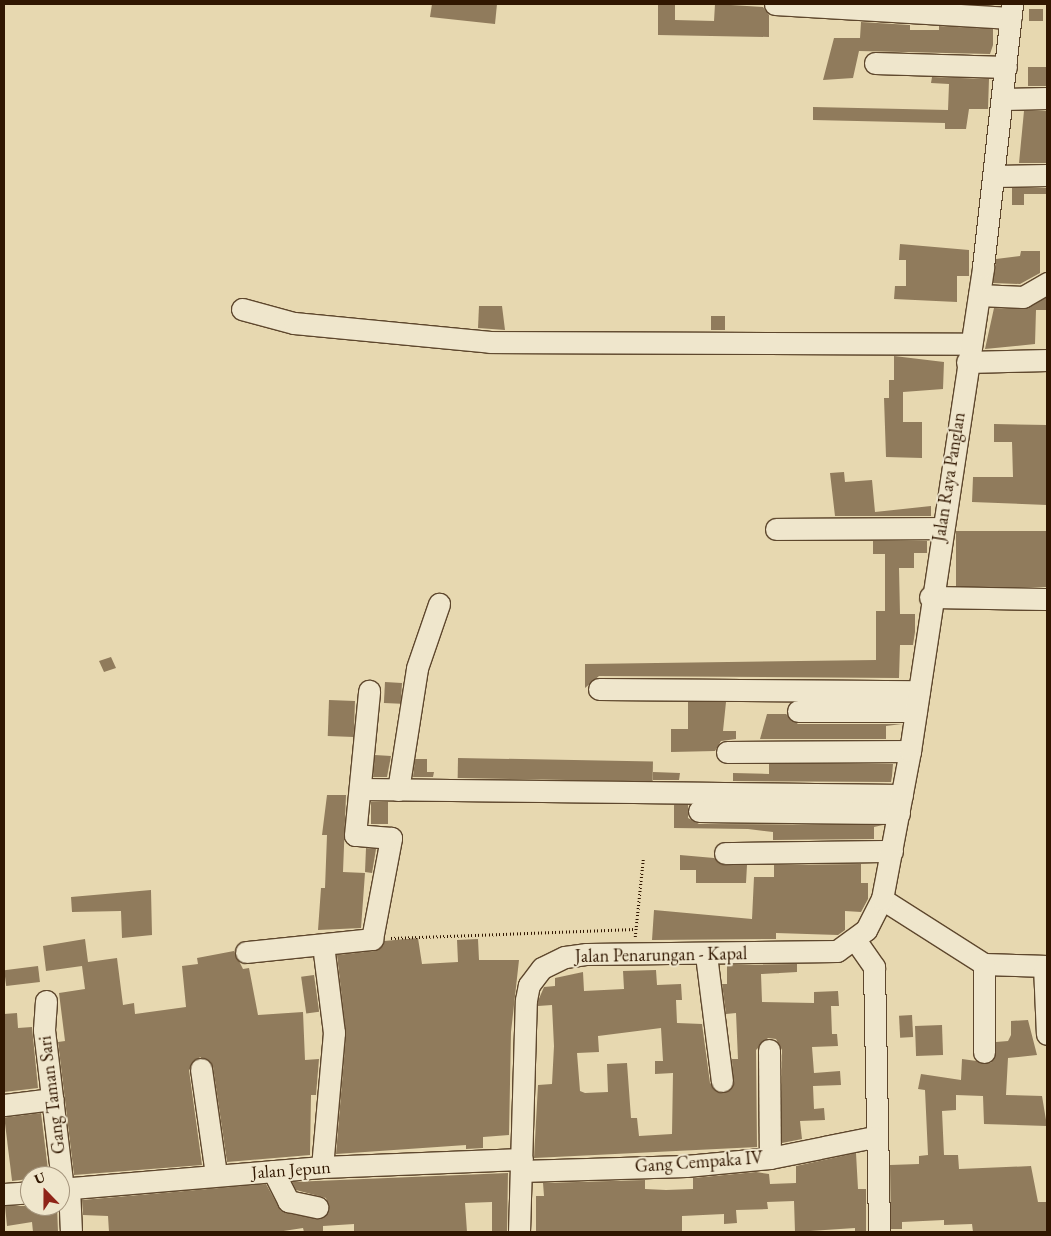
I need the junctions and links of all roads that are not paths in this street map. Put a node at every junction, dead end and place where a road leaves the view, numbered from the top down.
1 (775, 4) edge
2 (1011, 11) edge
3 (875, 64) dead end
4 (1006, 66) junction
5 (1047, 98) edge
6 (1004, 99) junction
7 (1047, 175) edge
8 (995, 176) junction
9 (1047, 284) edge
10 (979, 295) junction
11 (242, 309) dead end
12 (969, 353) junction
13 (1047, 360) edge
14 (942, 528) junction
15 (776, 529) dead end
16 (930, 597) junction
17 (1047, 599) edge
18 (439, 604) dead end
19 (599, 690) dead end
20 (369, 691) dead end
21 (917, 701) junction
22 (798, 711) dead end
23 (910, 751) junction
24 (727, 752) dead end
25 (360, 789) junction
26 (398, 790) junction
27 (901, 804) junction
28 (699, 811) dead end
29 (892, 851) junction
30 (725, 853) dead end
31 (878, 909) junction
32 (856, 941) junction
33 (323, 946) junction
34 (246, 952) dead end
35 (706, 955) junction
36 (984, 964) junction
37 (1046, 966) edge
38 (874, 967) junction
39 (46, 1001) dead end
40 (1047, 1034) edge
41 (768, 1050) dead end
42 (984, 1052) dead end
43 (201, 1069) dead end
44 (722, 1081) dead end
45 (53, 1098) junction
46 (4, 1104) edge
47 (874, 1137) junction
48 (770, 1158) junction
49 (522, 1165) junction
50 (61, 1166) edge
51 (322, 1166) junction
52 (273, 1172) junction
53 (216, 1175) junction
54 (70, 1188) edge
55 (20, 1193) edge
56 (4, 1194) edge
57 (317, 1207) dead end
58 (68, 1216) edge
59 (71, 1232) edge
60 (519, 1232) edge
61 (879, 1232) edge

1 - 2 street
2 - 4 street, Jalan Raya Panglan
3 - 4 street
4 - 6 street, Jalan Raya Panglan
5 - 6 street
6 - 8 street, Jalan Raya Panglan
7 - 8 street
8 - 10 street, Jalan Raya Panglan
9 - 10 street
10 - 12 street, Jalan Raya Panglan
11 - 12 street
12 - 13 street
12 - 14 street, Jalan Raya Panglan
14 - 15 street
14 - 16 street, Jalan Raya Panglan
16 - 17 street
16 - 21 street, Jalan Raya Panglan
18 - 26 street
19 - 21 street
20 - 25 street
21 - 22 street
21 - 23 street, Jalan Raya Panglan
23 - 24 street
23 - 27 street, Jalan Raya Panglan
25 - 26 street
25 - 33 street
26 - 27 street
27 - 28 street
27 - 29 street, Jalan Raya Panglan
29 - 30 street
29 - 31 street, Jalan Raya Panglan
31 - 32 street, Jalan Raya Panglan
31 - 36 street
31 - 38 street
32 - 35 street, Jalan Penarungan - Kapal
32 - 38 street
33 - 34 street
33 - 51 street
35 - 44 street
35 - 49 street, Jalan Penarungan - Kapal
36 - 37 street
36 - 42 street
37 - 40 street
38 - 47 street
39 - 45 street, Gang Taman Sari
41 - 48 street
43 - 53 street
45 - 46 street
45 - 50 street, Gang Taman Sari
47 - 48 street, Gang Cempaka IV
47 - 61 street
48 - 49 street, Gang Cempaka IV
49 - 51 street, Jalan Jepun
49 - 60 street, Jalan Penarungan - Kapal
51 - 52 street, Jalan Jepun
52 - 53 street, Jalan Jepun
52 - 57 street
53 - 54 street, Jalan Jepun
55 - 56 street
58 - 59 street, Gang Taman Sari

